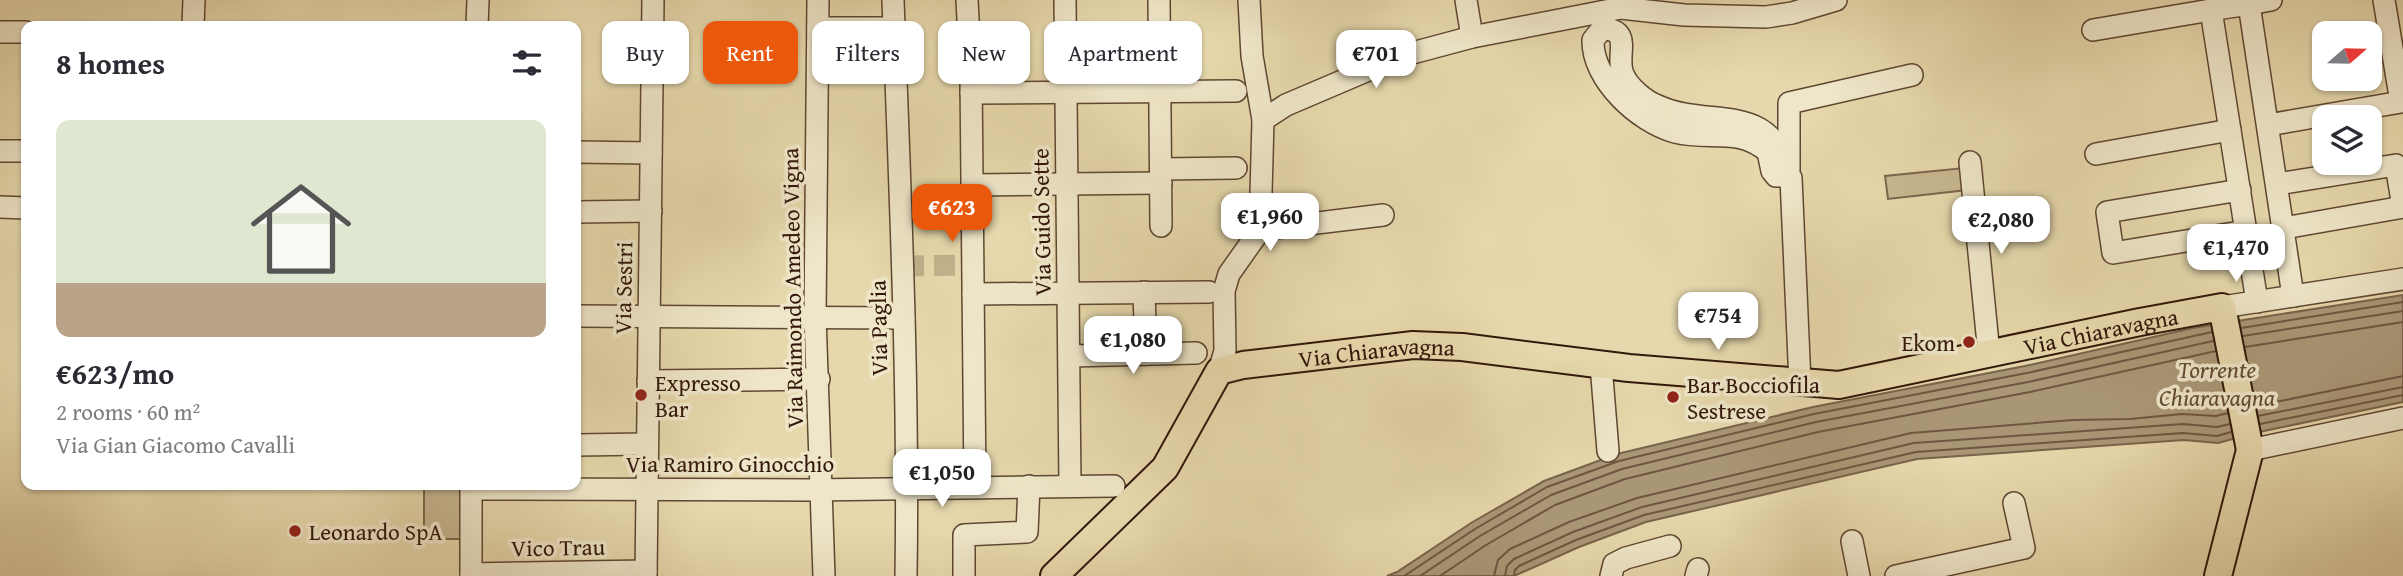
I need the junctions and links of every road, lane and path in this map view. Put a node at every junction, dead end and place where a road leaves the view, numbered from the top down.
1 (194, 0) edge
2 (478, 0) edge
3 (653, 0) edge
4 (818, 0) edge
5 (893, 0) edge
6 (967, 0) edge
7 (1065, 0) edge
8 (1159, 0) edge
9 (1249, 0) edge
10 (1466, 0) edge
11 (1836, 0) edge
12 (2271, 0) edge
13 (2384, 0) edge
14 (1621, 4) edge
15 (2249, 4) junction
16 (1684, 7) edge
17 (1766, 9) edge
18 (2211, 10) junction
19 (193, 21) edge
20 (477, 21) edge
21 (818, 21) edge
22 (894, 21) edge
23 (2093, 30) dead end
24 (0, 32) edge
25 (21, 32) edge
26 (1472, 37) junction
27 (1912, 75) dead end
28 (817, 84) edge
29 (896, 84) edge
30 (1236, 91) dead end
31 (1160, 92) junction
32 (971, 93) junction
33 (1066, 93) junction
34 (1264, 120) junction
35 (2268, 125) junction
36 (2230, 130) junction
37 (0, 151) edge
38 (21, 151) edge
39 (581, 152) edge
40 (651, 153) junction
41 (2096, 154) dead end
42 (1970, 162) dead end
43 (1236, 168) dead end
44 (1161, 176) junction
45 (1788, 176) junction
46 (972, 184) junction
47 (1067, 184) junction
48 (2277, 184) junction
49 (2240, 190) junction
50 (0, 207) edge
51 (21, 208) edge
52 (650, 211) junction
53 (581, 212) edge
54 (1383, 215) dead end
55 (1161, 226) dead end
56 (2284, 228) junction
57 (1260, 230) junction
58 (2246, 231) junction
59 (2403, 279) edge
60 (1144, 292) junction
61 (1209, 292) dead end
62 (1068, 293) junction
63 (973, 294) junction
64 (2293, 296) junction
65 (2257, 302) junction
66 (2223, 313) junction
67 (581, 316) edge
68 (649, 316) junction
69 (815, 316) junction
70 (904, 318) junction
71 (1196, 353) dead end
72 (1989, 354) junction
73 (1146, 355) junction
74 (1069, 356) junction
75 (1601, 365) junction
76 (1219, 371) junction
77 (819, 379) junction
78 (649, 381) junction
79 (1800, 383) junction
80 (2403, 418) edge
81 (647, 444) junction
82 (2249, 444) junction
83 (581, 445) edge
84 (1608, 451) dead end
85 (1114, 485) dead end
86 (1029, 486) junction
87 (1070, 486) junction
88 (975, 487) junction
89 (581, 488) edge
90 (647, 489) junction
91 (908, 489) junction
92 (471, 490) edge
93 (821, 490) junction
94 (2014, 503) dead end
95 (1852, 541) dead end
96 (1670, 546) dead end
97 (646, 574) edge
98 (471, 575) edge
99 (824, 576) edge
100 (906, 576) edge
101 (964, 576) edge
102 (1054, 576) edge
103 (1611, 576) edge
104 (1859, 576) edge
105 (1896, 576) edge
106 (2218, 576) edge

1 - 19 street
2 - 20 street
3 - 40 street, Via Sestri
4 - 21 street, Via Raimondo Amedeo Vigna
5 - 22 street, Via Paglia
6 - 32 street
7 - 33 street, Via Guido Sette
8 - 31 street
9 - 34 street
10 - 26 street
11 - 17 street
12 - 15 street
13 - 35 street
14 - 16 street
14 - 26 street
15 - 18 street
15 - 35 street
16 - 17 street
18 - 23 street
18 - 36 street
24 - 25 street
26 - 34 street
27 - 45 street
28 - 69 street, Via Raimondo Amedeo Vigna
29 - 70 street, Via Paglia
30 - 31 street
31 - 33 street
31 - 44 street
32 - 33 street
32 - 46 street
33 - 47 street, Via Guido Sette
34 - 57 street
35 - 48 street
36 - 41 street
36 - 49 street
37 - 38 street
39 - 40 street
40 - 52 street, Via Sestri
42 - 72 street
43 - 44 street
44 - 47 street
44 - 55 street
45 - 45 street
45 - 79 street
46 - 47 street
46 - 63 street
47 - 62 street, Via Guido Sette
48 - 56 street
48 - 56 street
49 - 58 street
49 - 58 street
50 - 51 street
52 - 53 street
52 - 68 street, Via Sestri
54 - 57 street
56 - 64 street
57 - 76 street
58 - 65 street
59 - 64 street, Via Chiaravagna
60 - 61 street
60 - 62 street
60 - 73 street
62 - 63 street
62 - 74 street, Via Guido Sette
63 - 88 street
64 - 65 street, Via Chiaravagna
65 - 66 street, Via Chiaravagna
66 - 72 main road, Via Chiaravagna
66 - 82 main road
67 - 68 street
68 - 69 street
68 - 78 street, Via Sestri
69 - 70 street
69 - 77 street, Via Raimondo Amedeo Vigna
70 - 91 street, Via Paglia
71 - 73 street
72 - 79 main road, Via Chiaravagna
73 - 74 street
74 - 87 street, Via Guido Sette
75 - 76 main road, Via Chiaravagna
75 - 79 main road, Via Chiaravagna
75 - 84 street
76 - 102 main road
77 - 78 street
77 - 93 street, Via Raimondo Amedeo Vigna
78 - 81 street, Via Sestri
80 - 82 street
81 - 83 street
81 - 90 street, Via Sestri
82 - 106 main road
85 - 87 street, Via Ramiro Ginocchio
86 - 87 street, Via Ramiro Ginocchio
86 - 88 street, Via Ramiro Ginocchio
86 - 101 street
88 - 91 street, Via Ramiro Ginocchio
89 - 90 street, Via Ramiro Ginocchio
90 - 93 street, Via Ramiro Ginocchio
90 - 97 street, Via Sestri
91 - 93 street, Via Ramiro Ginocchio
91 - 100 street, Via Paglia
92 - 98 street
93 - 99 street, Via Raimondo Amedeo Vigna
94 - 105 street
95 - 104 street
96 - 103 street
97 - 98 street, Vico Trau

